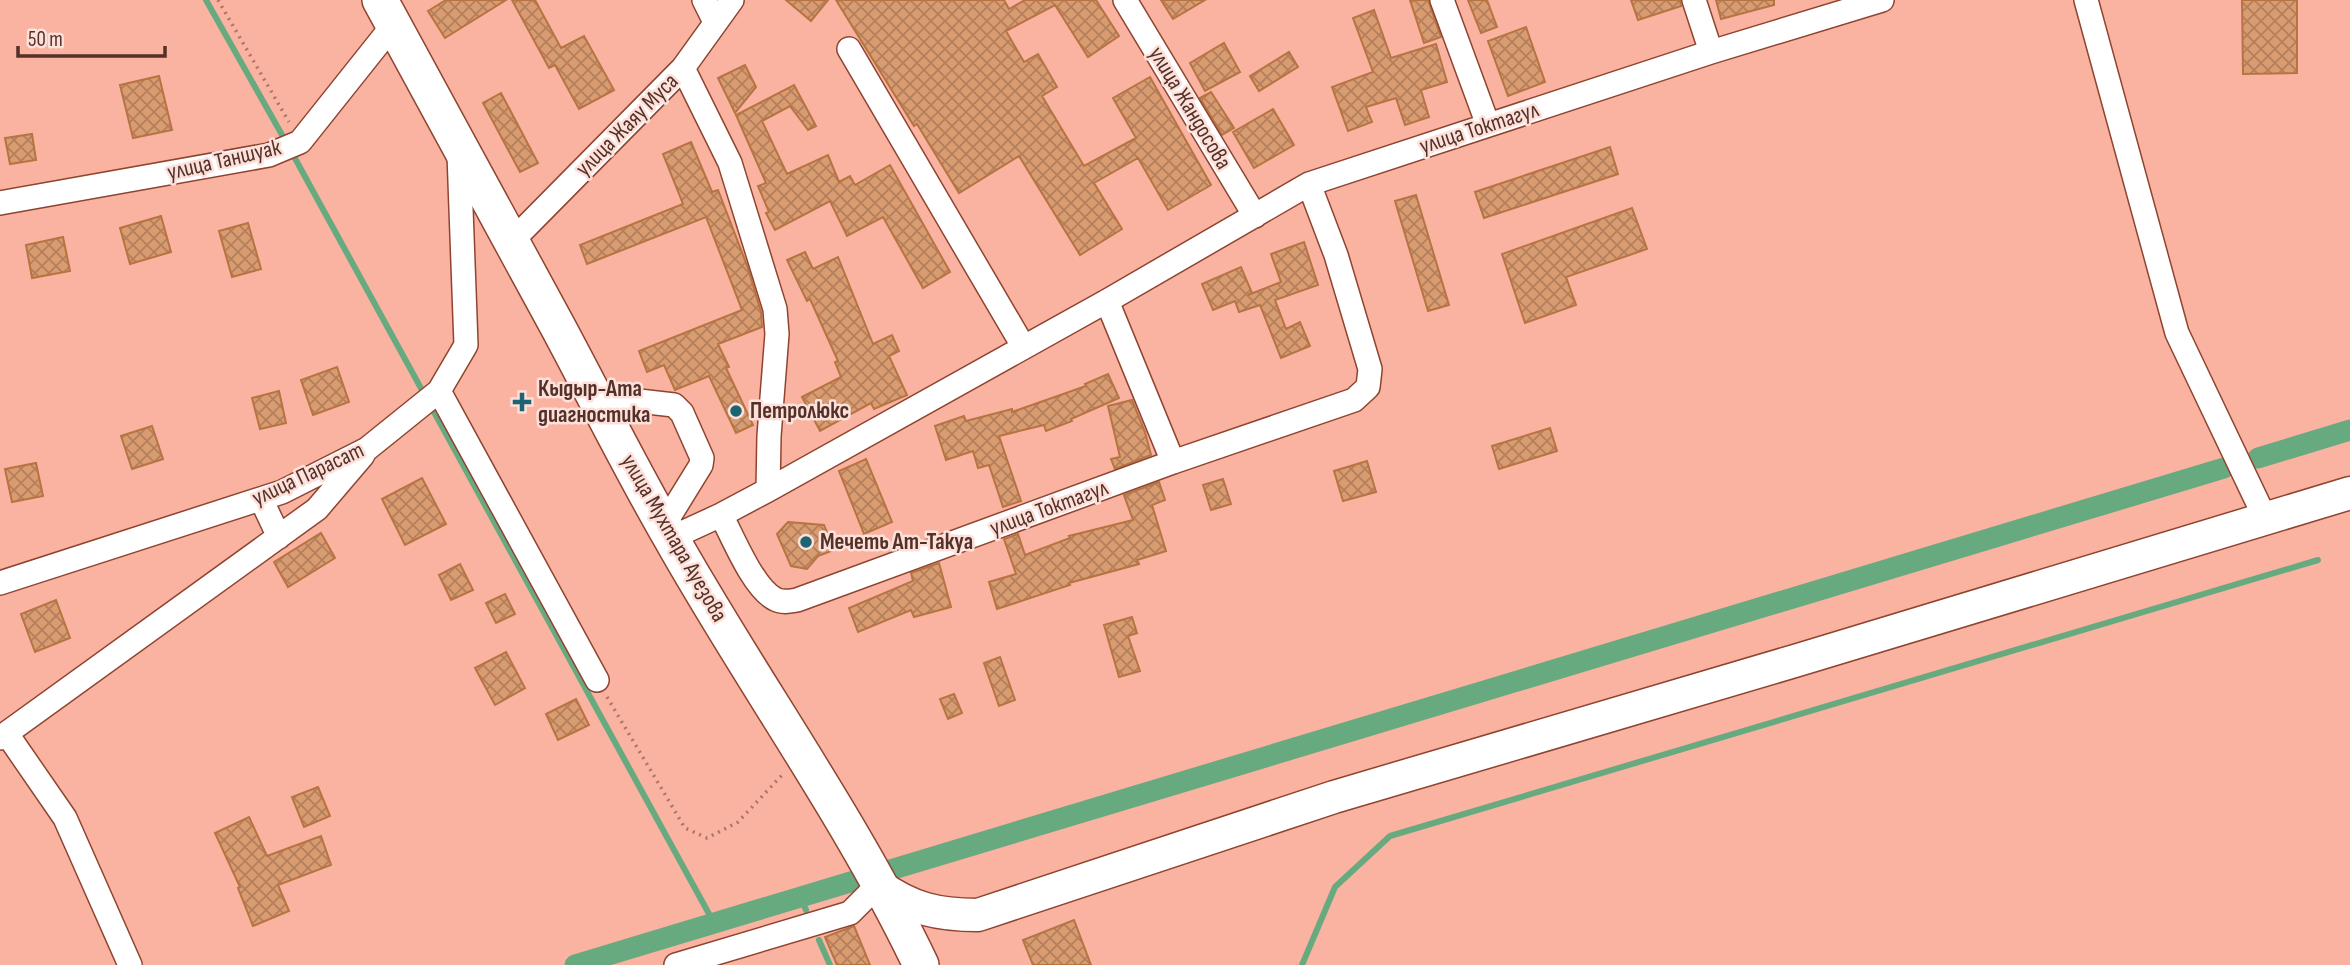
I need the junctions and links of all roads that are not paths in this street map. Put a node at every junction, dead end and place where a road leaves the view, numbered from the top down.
1 (704, 0) edge
2 (732, 0) edge
3 (1125, 0) edge
4 (1442, 0) edge
5 (1694, 0) edge
6 (1882, 0) edge
7 (2086, 0) edge
8 (387, 12) edge
9 (715, 22) junction
10 (849, 49) dead end
11 (1711, 52) junction
12 (683, 68) junction
13 (1488, 125) junction
14 (459, 143) junction
15 (1309, 184) junction
16 (0, 203) edge
17 (1255, 216) junction
18 (512, 241) junction
19 (1107, 301) junction
20 (1023, 346) junction
21 (595, 396) junction
22 (431, 397) junction
23 (367, 449) junction
24 (1173, 462) junction
25 (768, 490) junction
26 (2350, 493) edge
27 (261, 499) junction
28 (721, 515) junction
29 (2266, 520) junction
30 (667, 532) junction
31 (279, 537) junction
32 (0, 583) edge
33 (597, 680) road end
34 (3, 736) edge
35 (878, 885) junction
36 (130, 965) edge
37 (676, 965) edge
38 (920, 965) edge

1 - 9 street
2 - 9 street, улица Жаяу Муса
3 - 17 street, улица Жандосова
4 - 13 street
5 - 11 street
6 - 11 street, улица Токтагул
7 - 29 street
8 - 14 main road, улица Мухтара Ауезова
8 - 16 street, улица Таншуак
9 - 12 street, улица Жаяу Муса
10 - 20 street
11 - 13 street, улица Токтагул
12 - 18 street, улица Жаяу Муса
12 - 25 street
13 - 15 street, улица Токтагул
14 - 18 main road, улица Мухтара Ауезова
14 - 22 street, улица Парасат
15 - 17 street, улица Токтагул
15 - 24 street, улица Токтагул
17 - 19 street, улица Токтагул
18 - 21 main road, улица Мухтара Ауезова
19 - 20 street, улица Токтагул
19 - 24 street
20 - 25 street, улица Токтагул
21 - 30 main road, улица Мухтара Ауезова
21 - 30 street
22 - 23 street, улица Парасат
22 - 33 street
23 - 27 street, улица Парасат
23 - 31 street
24 - 28 street, улица Токтагул
25 - 28 street, улица Токтагул
26 - 29 main road
27 - 31 street
27 - 32 street, улица Парасат
28 - 30 street, улица Токтагул
29 - 35 main road
30 - 35 main road, улица Мухтара Ауезова
31 - 34 street
34 - 36 street
35 - 37 street
35 - 38 main road, улица Мухтара Ауезова

